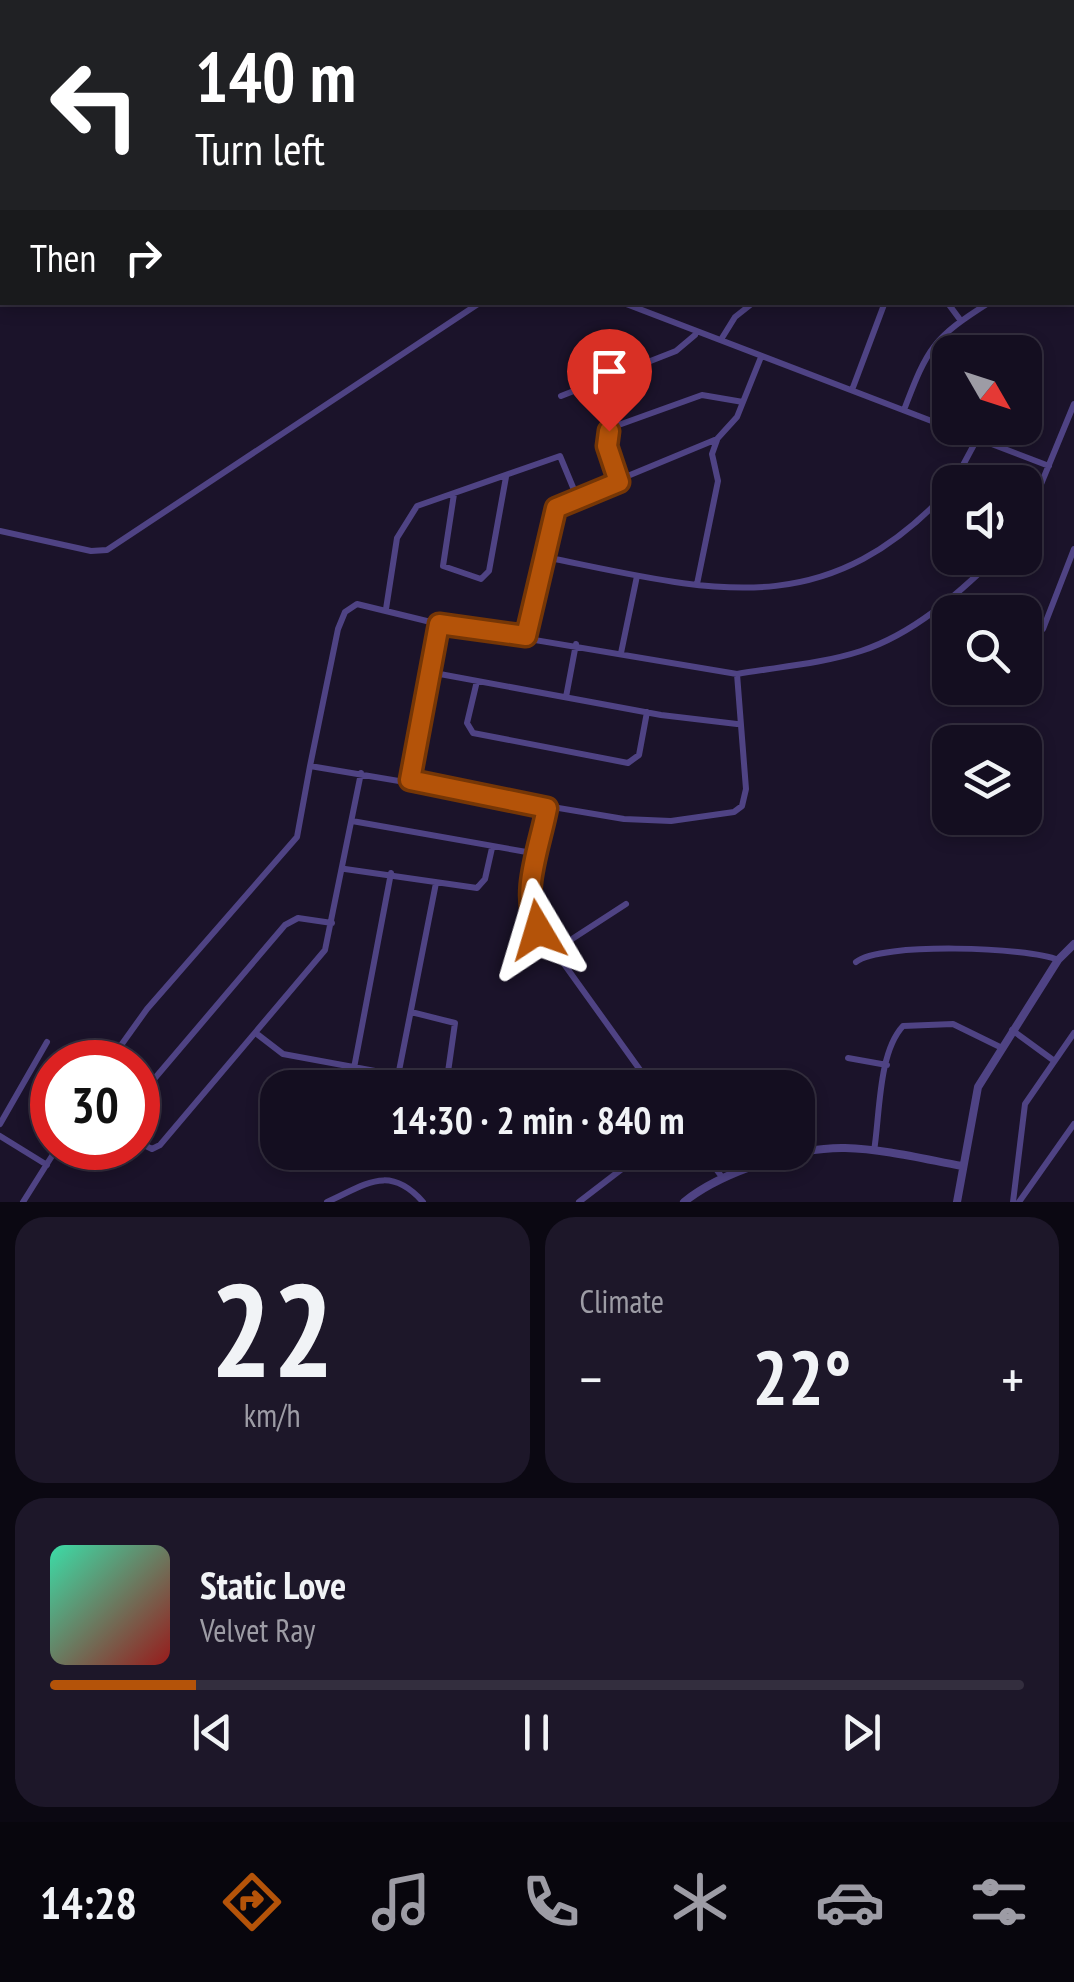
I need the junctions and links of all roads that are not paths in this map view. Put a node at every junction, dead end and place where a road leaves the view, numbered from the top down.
1 (476, 305) edge
2 (627, 305) edge
3 (750, 305) edge
4 (884, 305) edge
5 (949, 305) edge
6 (985, 305) edge
7 (961, 321) junction
8 (695, 335) junction
9 (722, 338) junction
10 (760, 356) junction
11 (852, 390) junction
12 (561, 396) dead end
13 (742, 402) junction
14 (1074, 404) edge
15 (904, 410) junction
16 (932, 421) edge
17 (717, 439) junction
18 (993, 445) edge
19 (1049, 466) junction
20 (506, 478) junction
21 (619, 482) junction
22 (1042, 483) edge
23 (454, 494) junction
24 (577, 497) junction
25 (932, 506) edge
26 (0, 531) edge
27 (1074, 549) edge
28 (546, 557) junction
29 (977, 575) edge
30 (637, 576) junction
31 (698, 584) junction
32 (386, 610) junction
33 (439, 624) junction
34 (1043, 630) dead end
35 (526, 636) junction
36 (576, 644) junction
37 (621, 653) junction
38 (429, 672) junction
39 (736, 674) junction
40 (477, 682) junction
41 (566, 697) junction
42 (648, 712) junction
43 (738, 724) junction
44 (310, 766) junction
45 (361, 773) junction
46 (410, 780) junction
47 (547, 808) junction
48 (352, 820) junction
49 (492, 848) junction
50 (538, 854) junction
51 (344, 868) junction
52 (391, 874) junction
53 (436, 883) junction
54 (626, 904) dead end
55 (332, 923) junction
56 (1074, 944) edge
57 (552, 952) junction
58 (1058, 960) junction
59 (856, 962) dead end
60 (411, 1012) junction
61 (1012, 1030) junction
62 (1074, 1033) edge
63 (257, 1034) junction
64 (125, 1040) edge
65 (1000, 1047) junction
66 (848, 1058) dead end
67 (1053, 1060) junction
68 (888, 1065) junction
69 (354, 1068) junction
70 (365, 1070) edge
71 (399, 1070) edge
72 (448, 1070) edge
73 (639, 1070) edge
74 (30, 1072) edge
75 (160, 1072) edge
76 (0, 1124) edge
77 (1074, 1124) edge
78 (0, 1136) edge
79 (160, 1146) edge
80 (874, 1151) junction
81 (30, 1154) edge
82 (962, 1166) junction
83 (43, 1170) edge
84 (621, 1170) edge
85 (716, 1170) edge
86 (722, 1177) junction
87 (23, 1202) edge
88 (327, 1202) edge
89 (424, 1202) edge
90 (579, 1202) edge
91 (684, 1202) edge
92 (957, 1202) edge
93 (1016, 1202) edge

1 - 26 street
2 - 8 street
3 - 9 street
4 - 11 street
5 - 7 street
6 - 7 street
7 - 15 street
8 - 9 street
8 - 12 street
9 - 10 street
10 - 11 street
10 - 13 street
11 - 15 street
13 - 17 street
13 - 21 street
14 - 19 street
15 - 16 street
17 - 21 street
17 - 31 street
18 - 19 street
19 - 22 street
20 - 23 street
20 - 23 street
20 - 24 street
21 - 24 street
23 - 32 street
24 - 28 street
25 - 31 street
27 - 34 street
28 - 30 street
28 - 35 street
29 - 39 street
30 - 31 street
30 - 37 street
32 - 33 street
32 - 44 street
33 - 35 street
33 - 38 street
35 - 36 street
36 - 37 street
36 - 41 street
37 - 39 street
38 - 40 street
38 - 46 street
39 - 43 street
40 - 41 street
40 - 42 street
41 - 42 street
42 - 43 street
43 - 47 street
44 - 45 street
44 - 64 street
45 - 46 street
45 - 48 street
46 - 47 street
47 - 50 street
48 - 49 street
48 - 51 street
49 - 50 street
49 - 53 street
50 - 57 street
51 - 52 street
51 - 55 street
52 - 53 street
52 - 69 street
53 - 60 street
54 - 57 street
55 - 63 street
55 - 75 street
56 - 58 street
57 - 73 street
58 - 59 street
58 - 61 street
60 - 71 street
60 - 72 street
61 - 65 street
61 - 67 street
62 - 67 street
63 - 69 street
63 - 79 street
65 - 68 street
65 - 82 street
66 - 68 street
67 - 93 street
68 - 80 street
69 - 70 street
74 - 76 street
77 - 93 street
78 - 81 street
80 - 82 street
80 - 86 street
82 - 92 street
83 - 87 street
84 - 90 street
85 - 86 street
86 - 91 street
88 - 89 street

